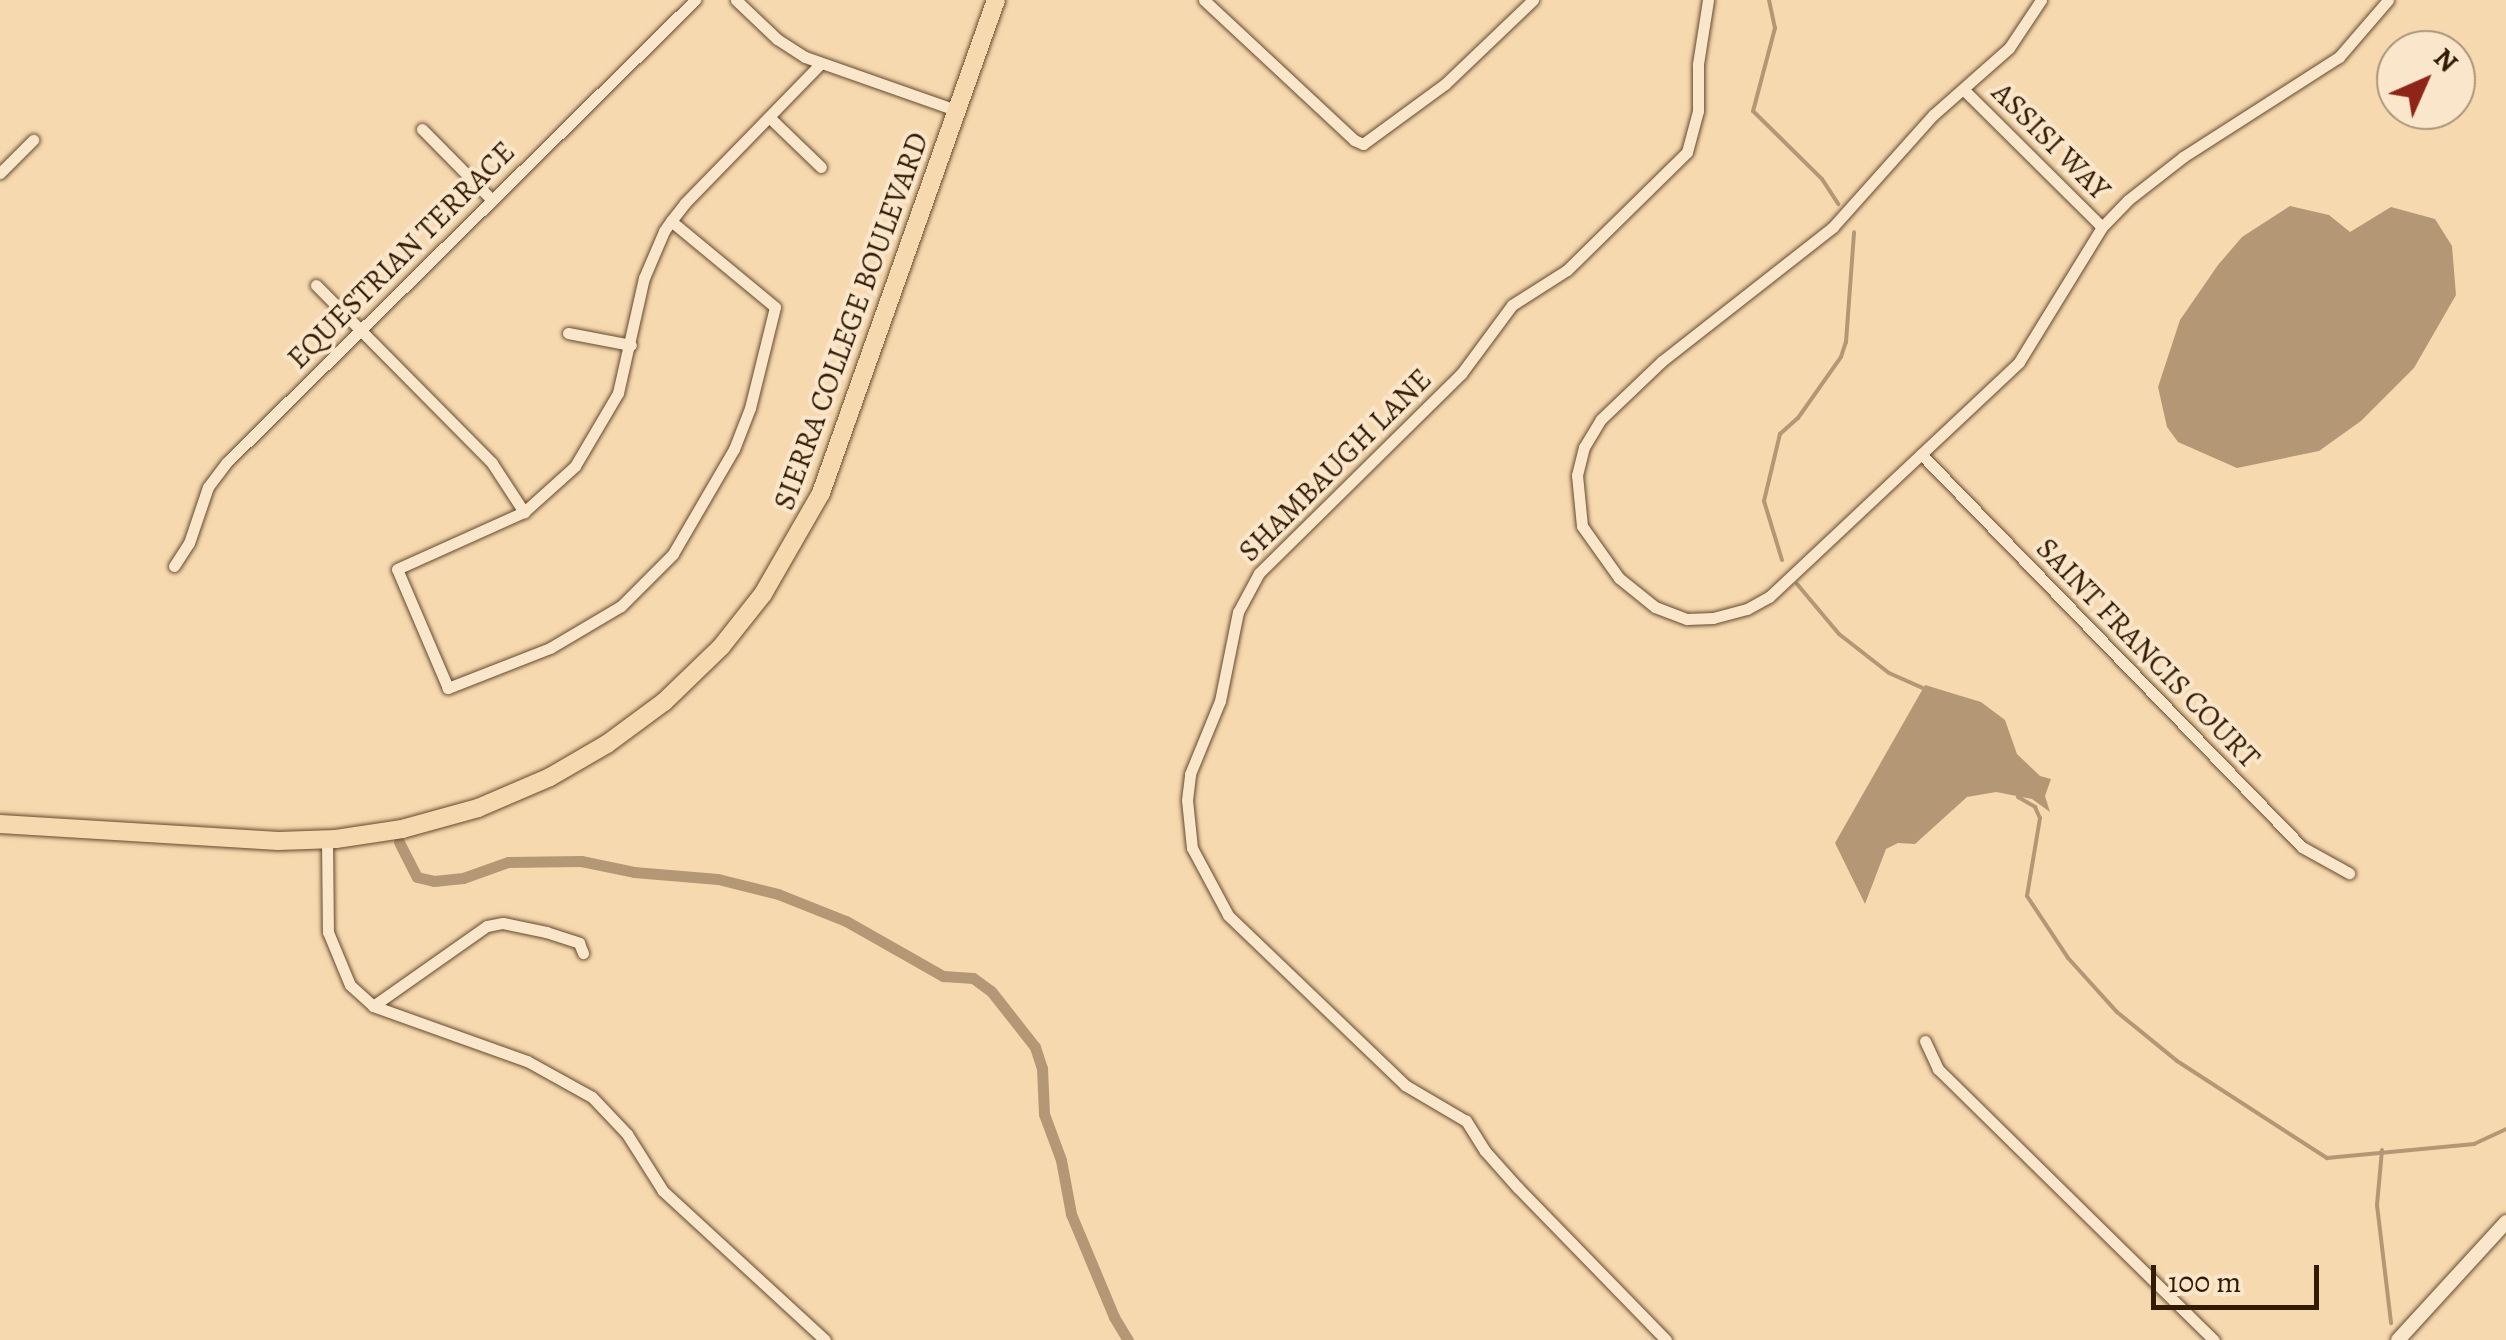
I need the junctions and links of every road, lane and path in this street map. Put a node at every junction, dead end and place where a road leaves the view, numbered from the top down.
1 (695, 0) edge
2 (736, 0) edge
3 (996, 0) edge
4 (1533, 0) edge
5 (1708, 0) edge
6 (2042, 0) edge
7 (2388, 0) edge
8 (1213, 3) edge
9 (820, 64) junction
10 (1964, 90) junction
11 (958, 111) junction
12 (768, 117) junction
13 (422, 129) dead end
14 (32, 140) dead end
15 (821, 167) dead end
16 (0, 173) edge
17 (492, 200) junction
18 (671, 221) junction
19 (2102, 227) junction
20 (316, 285) dead end
21 (361, 330) junction
22 (568, 333) dead end
23 (631, 345) junction
24 (1922, 454) junction
25 (524, 512) junction
26 (174, 566) dead end
27 (0, 824) edge
28 (326, 840) junction
29 (2349, 874) dead end
30 (582, 952) dead end
31 (373, 1006) junction
32 (1925, 1041) dead end
33 (2506, 1222) edge
34 (825, 1340) edge
35 (1666, 1340) edge
36 (2214, 1340) edge
37 (2398, 1340) edge

1 - 17 street, EQUESTRIAN TERRACE
2 - 9 street
3 - 11 main road, SIERRA COLLEGE BOULEVARD
4 - 8 street
5 - 35 street, SHAMBAUGH LANE
6 - 10 street
7 - 19 street
9 - 11 street
9 - 12 street
10 - 19 street, ASSISI WAY
10 - 24 street
11 - 28 main road, SIERRA COLLEGE BOULEVARD
12 - 15 street
12 - 18 street
13 - 17 street
14 - 16 street
17 - 21 street, EQUESTRIAN TERRACE
18 - 23 street
18 - 25 street
19 - 24 street
20 - 21 street
21 - 25 street
21 - 26 street, EQUESTRIAN TERRACE
22 - 23 street
23 - 25 street
24 - 29 street, SAINT FRANCIS COURT
27 - 28 main road, SIERRA COLLEGE BOULEVARD
28 - 31 street
30 - 31 street
31 - 34 street
32 - 36 street
33 - 37 street

